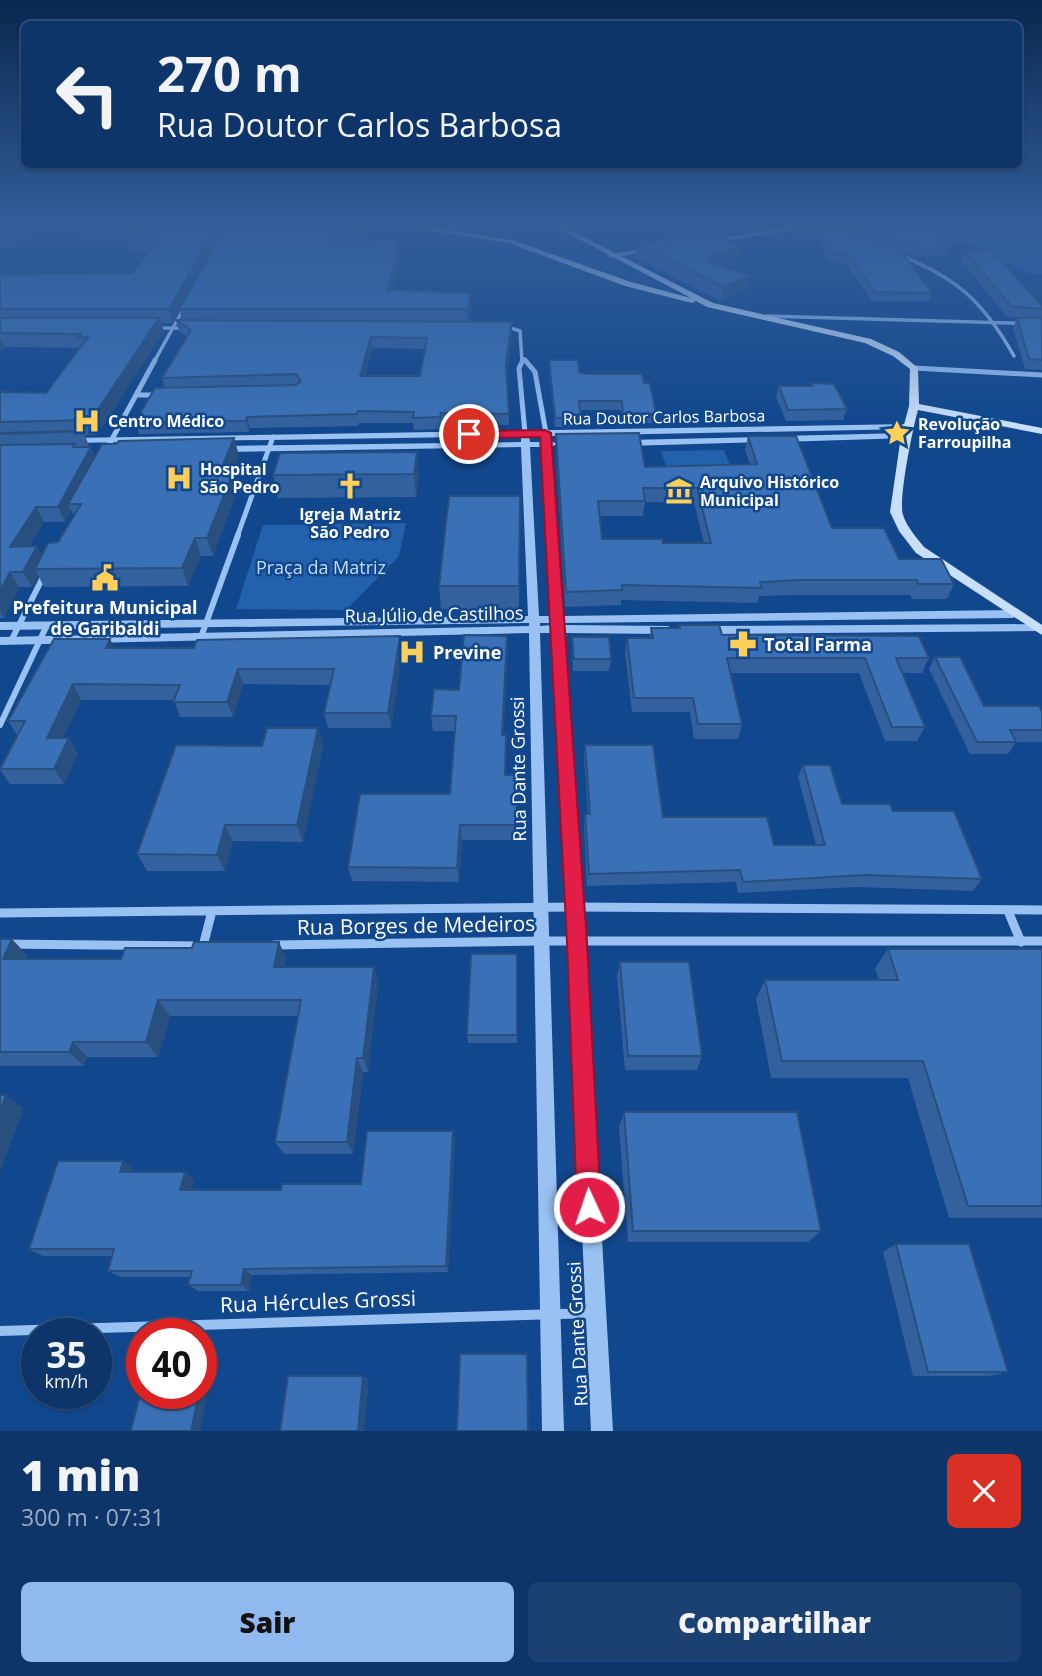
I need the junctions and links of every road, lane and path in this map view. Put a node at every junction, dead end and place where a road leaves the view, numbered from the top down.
1 (664, 293) edge
2 (687, 293) edge
3 (968, 293) edge
4 (192, 294) edge
5 (710, 304) junction
6 (757, 316) junction
7 (997, 324) junction
8 (1042, 324) edge
9 (501, 326) edge
10 (146, 328) edge
11 (172, 328) junction
12 (186, 328) edge
13 (1014, 356) dead end
14 (524, 359) junction
15 (914, 368) junction
16 (1042, 375) edge
17 (163, 394) edge
18 (136, 395) junction
19 (914, 406) junction
20 (1042, 431) edge
21 (907, 432) junction
22 (711, 436) junction
23 (273, 438) junction
24 (526, 439) junction
25 (112, 440) junction
26 (62, 441) edge
27 (550, 441) junction
28 (573, 444) edge
29 (269, 448) junction
30 (106, 451) junction
31 (79, 452) edge
32 (99, 464) edge
33 (50, 563) edge
34 (1013, 614) junction
35 (761, 619) junction
36 (206, 622) junction
37 (534, 624) junction
38 (559, 624) junction
39 (47, 625) junction
40 (0, 626) edge
41 (19, 626) junction
42 (1039, 630) edge
43 (767, 631) junction
44 (201, 637) junction
45 (41, 640) junction
46 (5, 641) edge
47 (0, 725) edge
48 (573, 907) junction
49 (540, 908) junction
50 (1042, 910) edge
51 (212, 911) junction
52 (1008, 911) junction
53 (0, 913) edge
54 (543, 941) junction
55 (577, 942) junction
56 (1021, 942) junction
57 (1042, 942) edge
58 (0, 944) edge
59 (257, 945) edge
60 (203, 946) junction
61 (216, 946) edge
62 (551, 1313) junction
63 (594, 1313) junction
64 (0, 1331) edge
65 (554, 1431) edge
66 (602, 1431) edge

1 - 5 main road
2 - 5 main road
3 - 7 street
4 - 11 street
5 - 6 main road
6 - 7 street
6 - 15 main road
7 - 8 street
7 - 13 street
9 - 14 street, Rua Dante Grossi
10 - 11 street
11 - 12 street
11 - 18 street
14 - 24 street, Rua Dante Grossi
14 - 27 street, Rua Dante Grossi
15 - 16 street
15 - 19 main road
17 - 18 street
18 - 25 street
19 - 20 main road
19 - 21 main road
21 - 22 street, Rua Doutor Carlos Barbosa
21 - 34 main road
22 - 27 street, Rua Doutor Carlos Barbosa
22 - 28 street, Rua Doutor Carlos Barbosa
23 - 24 street, Rua Doutor Carlos Barbosa
23 - 25 street, Rua Doutor Carlos Barbosa
23 - 29 street
24 - 27 street, Rua Doutor Carlos Barbosa
24 - 29 street, Rua Doutor Carlos Barbosa
24 - 37 street, Rua Dante Grossi
25 - 26 street, Rua Doutor Carlos Barbosa
25 - 30 street
27 - 38 street, Rua Dante Grossi
29 - 30 street, Rua Doutor Carlos Barbosa
29 - 36 street
30 - 31 street, Rua Doutor Carlos Barbosa
30 - 32 street
33 - 41 street
34 - 35 street, Rua Júlio de Castilhos
34 - 42 main road
35 - 38 street, Rua Júlio de Castilhos
35 - 43 street
36 - 37 street, Rua Júlio de Castilhos
36 - 39 street, Rua Júlio de Castilhos
36 - 44 street
37 - 38 street, Rua Júlio de Castilhos
37 - 44 street, Rua Júlio de Castilhos
37 - 49 street, Rua Dante Grossi
38 - 43 street, Rua Júlio de Castilhos
38 - 48 street, Rua Dante Grossi
39 - 41 street, Rua Júlio de Castilhos
39 - 45 street
40 - 41 street, Rua Júlio de Castilhos
41 - 46 street
42 - 43 street, Rua Júlio de Castilhos
44 - 45 street, Rua Júlio de Castilhos
45 - 46 street, Rua Júlio de Castilhos
45 - 47 street
48 - 49 street, Rua Borges de Medeiros
48 - 52 street, Rua Borges de Medeiros
48 - 55 street, Rua Dante Grossi
49 - 51 street, Rua Borges de Medeiros
49 - 54 street, Rua Dante Grossi
50 - 52 street, Rua Borges de Medeiros
51 - 53 street, Rua Borges de Medeiros
51 - 60 street
52 - 56 street
54 - 55 street, Rua Borges de Medeiros
54 - 59 street, Rua Borges de Medeiros
54 - 62 street, Rua Dante Grossi
55 - 56 street, Rua Borges de Medeiros
55 - 63 street, Rua Dante Grossi
56 - 57 street, Rua Borges de Medeiros
58 - 60 street
60 - 61 street
62 - 63 street, Rua Hércules Grossi
62 - 64 street, Rua Hércules Grossi
62 - 65 street, Rua Dante Grossi
63 - 66 street, Rua Dante Grossi

